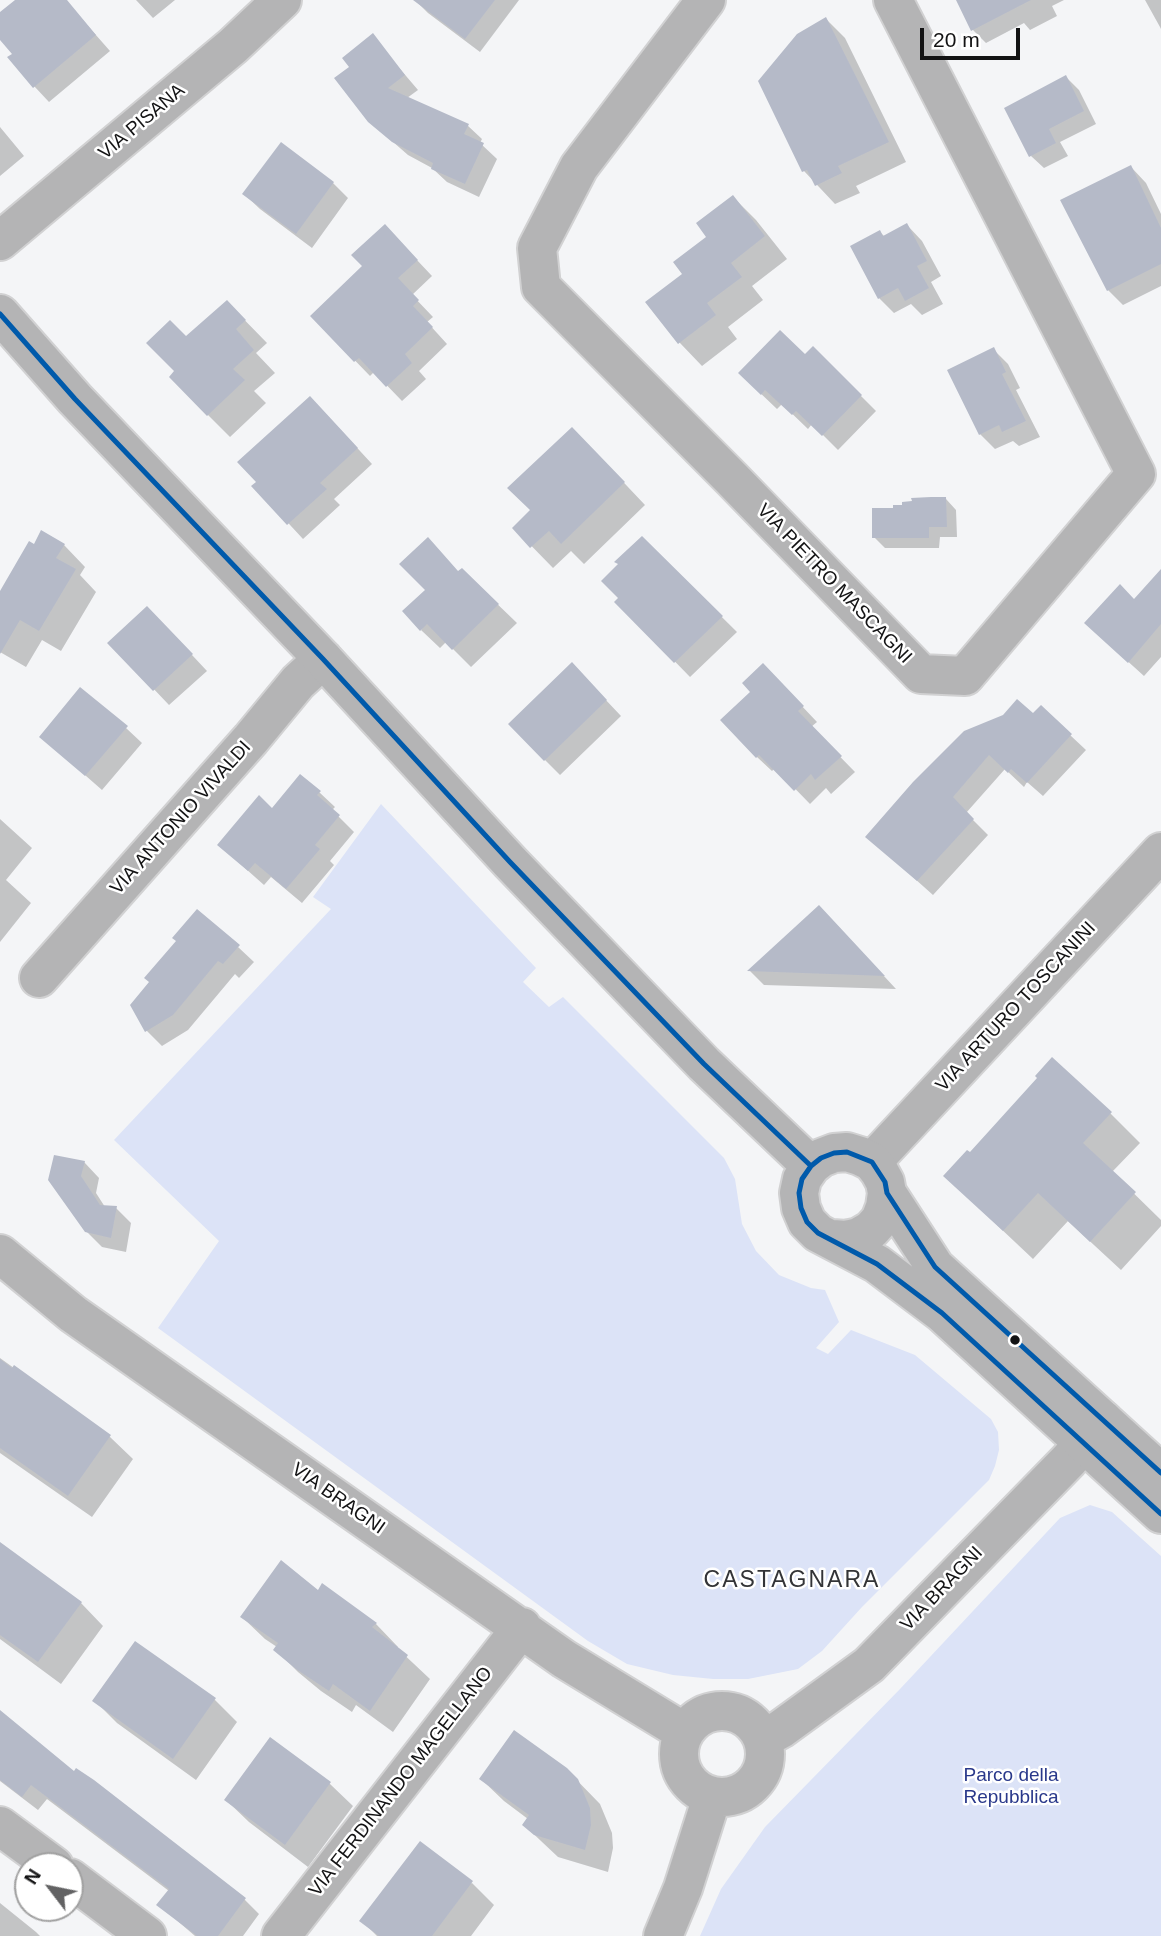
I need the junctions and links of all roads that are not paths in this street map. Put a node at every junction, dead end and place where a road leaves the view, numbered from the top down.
1 (282, 0) edge
2 (706, 0) edge
3 (893, 0) edge
4 (0, 241) edge
5 (0, 314) edge
6 (323, 659) junction
7 (1161, 852) edge
8 (39, 978) dead end
9 (811, 1166) junction
10 (879, 1178) junction
11 (832, 1239) junction
12 (0, 1254) edge
13 (1093, 1432) junction
14 (1161, 1473) edge
15 (1161, 1514) edge
16 (522, 1627) junction
17 (684, 1732) junction
18 (763, 1739) junction
19 (712, 1797) junction
20 (0, 1826) edge
21 (35, 1852) edge
22 (84, 1889) edge
23 (147, 1936) edge
24 (281, 1936) edge
25 (663, 1936) edge

1 - 4 street, VIA PISANA
2 - 3 street, VIA PIETRO MASCAGNI
5 - 6 street
6 - 8 street, VIA ANTONIO VIVALDI
6 - 9 street
7 - 10 street, VIA ARTURO TOSCANINI
9 - 10 street
9 - 11 street
10 - 11 street
10 - 13 street
11 - 13 street
12 - 16 street, VIA BRAGNI
13 - 14 street
13 - 15 street
13 - 18 street, VIA BRAGNI
16 - 17 street, VIA BRAGNI
16 - 24 street, VIA FERDINANDO MAGELLANO
17 - 18 street
17 - 19 street
18 - 19 street
19 - 25 street
20 - 21 street
22 - 23 street

